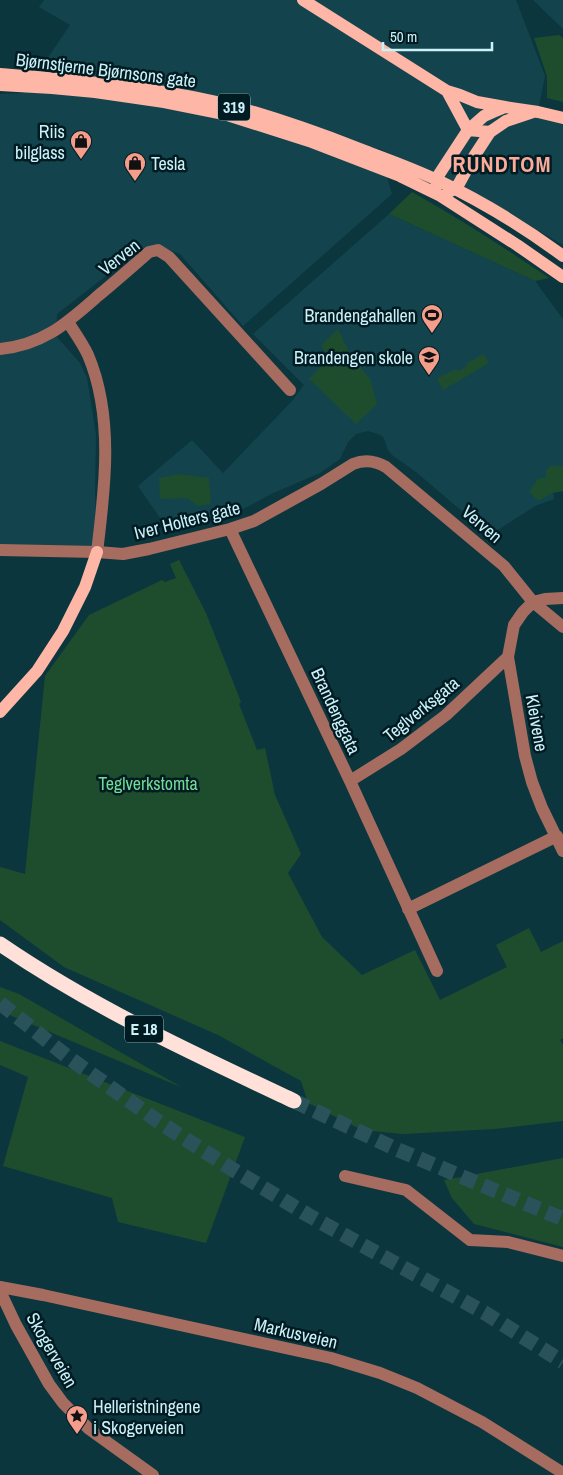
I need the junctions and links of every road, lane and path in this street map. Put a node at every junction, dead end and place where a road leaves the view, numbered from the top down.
1 (303, 0) edge
2 (0, 74) edge
3 (0, 85) edge
4 (447, 91) junction
5 (477, 102) junction
6 (505, 107) junction
7 (535, 111) junction
8 (484, 116) junction
9 (563, 118) edge
10 (468, 130) junction
11 (490, 132) junction
12 (436, 179) junction
13 (456, 189) junction
14 (438, 195) junction
15 (563, 256) edge
16 (563, 277) edge
17 (68, 322) junction
18 (0, 349) edge
19 (290, 390) dead end
20 (368, 461) joint
21 (230, 529) junction
22 (0, 550) edge
23 (97, 552) junction
24 (563, 598) edge
25 (532, 602) junction
26 (563, 628) edge
27 (508, 657) junction
28 (0, 712) edge
29 (350, 780) junction
30 (557, 836) junction
31 (563, 850) edge
32 (408, 909) junction
33 (0, 944) edge
34 (437, 972) dead end
35 (294, 1101) tunnel mouth
36 (344, 1176) dead end
37 (563, 1256) edge
38 (0, 1287) edge
39 (0, 1291) edge
40 (563, 1473) edge
41 (152, 1475) edge

1 - 4 main road
2 - 12 main road, Bjørnstjerne Bjørnsons gate / 319
3 - 14 main road, Bjørnstjerne Bjørnsons gate / 319
4 - 5 main road
4 - 10 main road
5 - 6 main road
5 - 8 main road
6 - 7 main road
6 - 8 main road
7 - 9 main road
7 - 11 main road
8 - 10 main road
8 - 11 main road
10 - 11 main road
10 - 12 main road
11 - 13 main road
12 - 13 main road, Bjørnstjerne Bjørnsons gate / 319
12 - 14 main road
13 - 14 main road
13 - 15 main road, Bjørnstjerne Bjørnsons gate / 319
14 - 16 main road, 319
17 - 18 street, Verven
17 - 19 street, Verven
17 - 23 street
20 - 21 street, Iver Holters gate
20 - 25 street, Verven
21 - 23 street, Iver Holters gate
21 - 29 street, Brandenggata
22 - 23 street, Iver Holters gate
23 - 28 main road
24 - 25 street
25 - 26 street, Verven
25 - 27 street, Kleivene
27 - 29 street, Teglverksgata
27 - 30 street, Kleivene
29 - 32 street, Brandenggata
30 - 31 street, Kleivene
30 - 32 street
32 - 34 street, Brandenggata
33 - 35 highway, E 18
36 - 37 street
38 - 40 street, Markusveien
39 - 41 street, Skogerveien

